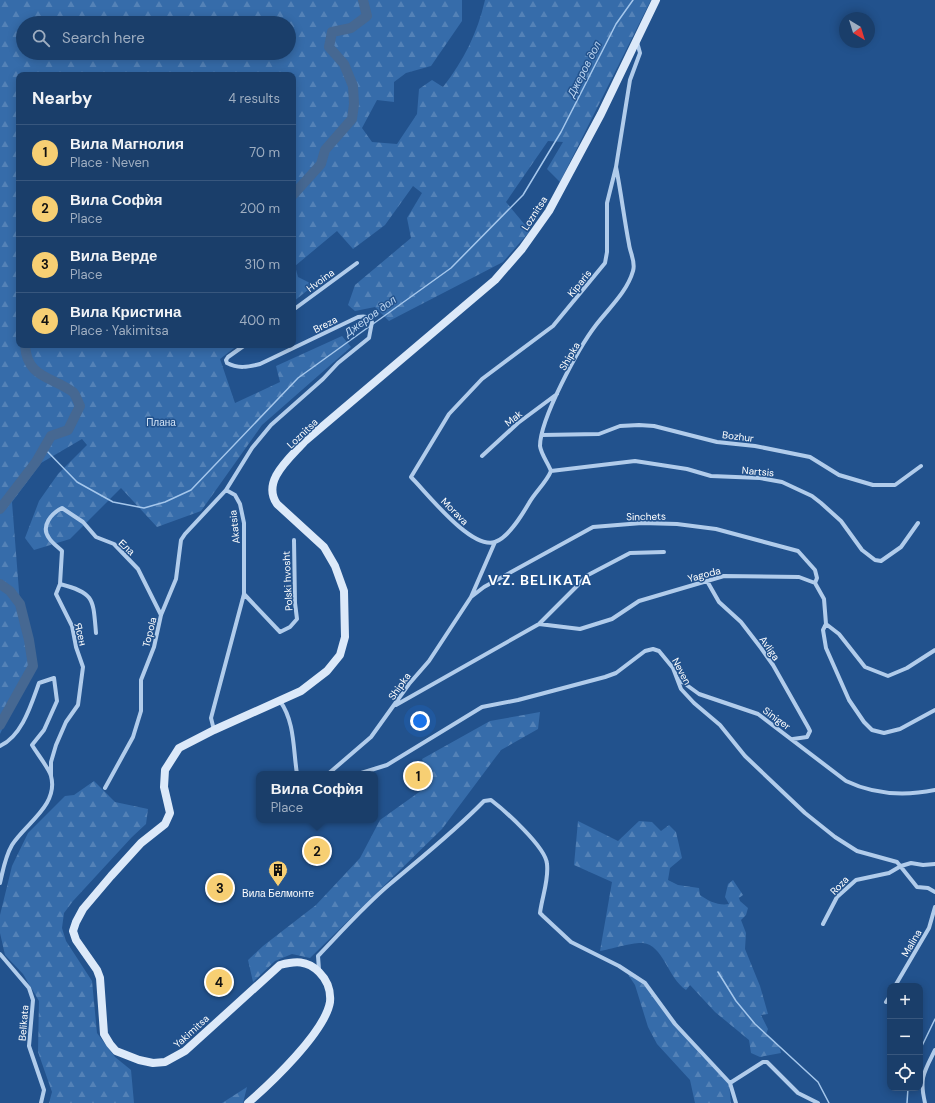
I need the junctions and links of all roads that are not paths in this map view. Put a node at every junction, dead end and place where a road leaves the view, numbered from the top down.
1 (656, 0) edge
2 (637, 40) junction
3 (616, 166) junction
4 (357, 263) dead end
5 (296, 308) edge
6 (296, 346) edge
7 (240, 348) edge
8 (292, 348) edge
9 (557, 394) junction
10 (542, 435) junction
11 (482, 456) dead end
12 (921, 466) dead end
13 (551, 471) junction
14 (412, 477) joint
15 (226, 490) junction
16 (62, 508) joint
17 (918, 523) dead end
18 (294, 540) dead end
19 (495, 542) junction
20 (664, 552) dead end
21 (707, 581) junction
22 (60, 584) junction
23 (815, 584) junction
24 (244, 594) junction
25 (471, 597) junction
26 (161, 615) junction
27 (539, 624) junction
28 (826, 624) junction
29 (96, 633) dead end
30 (935, 650) edge
31 (677, 678) junction
32 (280, 701) junction
33 (396, 705) junction
34 (935, 710) edge
35 (214, 730) junction
36 (792, 739) junction
37 (0, 746) edge
38 (297, 771) edge
39 (332, 771) edge
40 (368, 771) edge
41 (51, 774) junction
42 (105, 788) dead end
43 (935, 790) edge
44 (165, 824) joint
45 (935, 864) edge
46 (901, 866) junction
47 (0, 883) edge
48 (935, 892) edge
49 (935, 907) edge
50 (823, 924) dead end
51 (0, 954) edge
52 (319, 972) junction
53 (898, 983) edge
54 (935, 1050) edge
55 (730, 1083) junction
56 (41, 1103) edge
57 (248, 1103) edge
58 (736, 1103) edge
59 (818, 1103) edge
60 (925, 1103) edge

1 - 2 street
2 - 3 street, Kiparis
2 - 32 street, Loznitsa
3 - 9 street, Shipka
3 - 14 street, Kiparis
4 - 5 street, Hvoina
6 - 15 street, Breza
7 - 8 street, Breza
9 - 10 street, Shipka
9 - 11 street, Mak
10 - 12 street, Bozhur
10 - 13 street, Shipka
13 - 17 street, Nartsis
13 - 19 street
14 - 19 street, Morava
15 - 24 street, Akatsia
15 - 26 street, Topola
16 - 22 street, Ясен
16 - 26 street, Ела
18 - 24 street, Polski hvosht
19 - 25 street
20 - 27 street
21 - 23 street, Yagoda
21 - 27 street, Yagoda
21 - 36 street, Avliga
22 - 29 street
22 - 41 street, Ясен
23 - 25 street, Sinchets
23 - 28 street
24 - 35 street, Akatsia
25 - 33 street, Shipka
26 - 42 street, Topola
27 - 33 street
28 - 30 street
28 - 34 street
31 - 36 street, Siniger
31 - 40 street, Neven
31 - 46 street, Neven
32 - 35 street, Loznitsa
32 - 38 street
33 - 39 street, Shipka
35 - 44 street, Loznitsa
36 - 43 street, Siniger
37 - 41 street
41 - 47 street
44 - 52 street, Yakimitsa
45 - 46 street
46 - 48 street
46 - 50 street, Roza
49 - 53 street, Malina
51 - 56 street, Belikata
52 - 55 street
52 - 57 street
54 - 60 street
55 - 58 street
55 - 59 street

